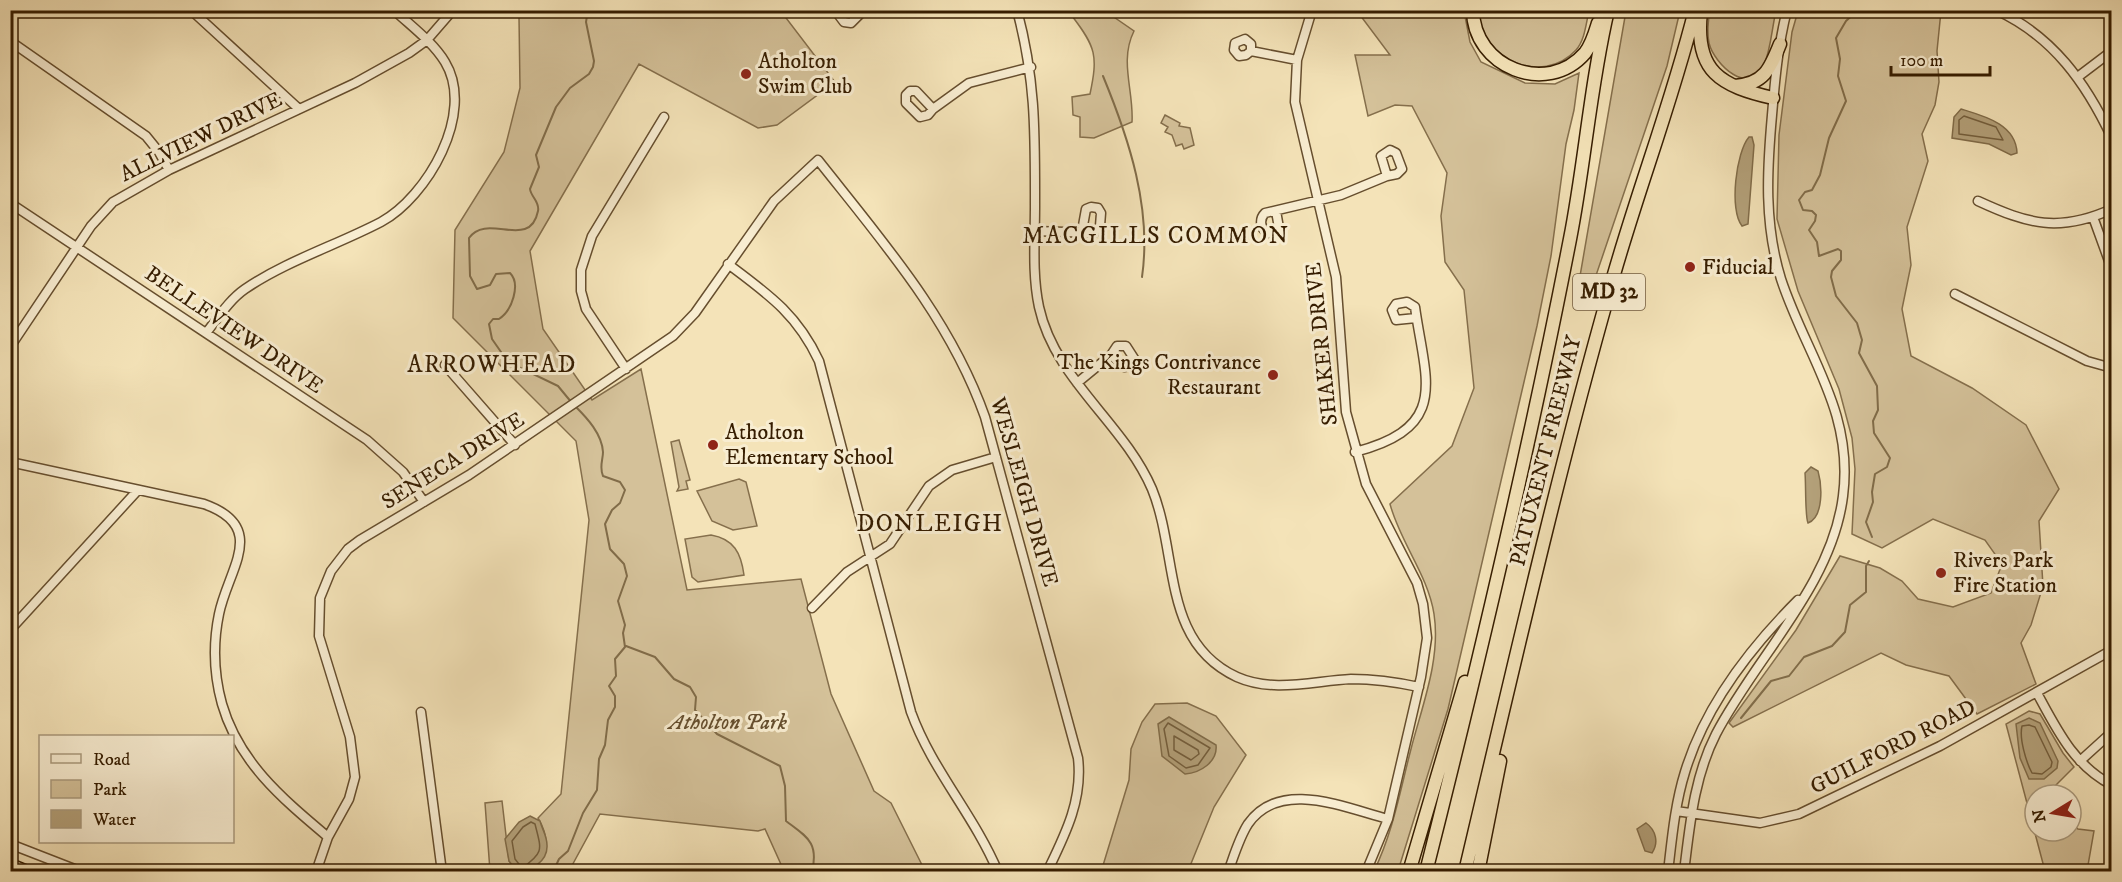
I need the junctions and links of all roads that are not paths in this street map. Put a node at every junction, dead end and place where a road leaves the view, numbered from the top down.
1 (191, 10) edge
2 (394, 10) edge
3 (453, 10) edge
4 (835, 10) edge
5 (1017, 10) edge
6 (1312, 10) edge
7 (1473, 10) edge
8 (1602, 10) edge
9 (1608, 10) edge
10 (1695, 10) edge
11 (1701, 10) edge
12 (1787, 10) edge
13 (1996, 10) edge
14 (860, 12) edge
15 (2007, 13) edge
16 (427, 40) junction
17 (10, 41) edge
18 (1780, 44) junction
19 (1251, 51) dead end
20 (2112, 51) edge
21 (1297, 60) junction
22 (1030, 67) junction
23 (2079, 76) junction
24 (1732, 87) junction
25 (1773, 98) junction
26 (933, 108) dead end
27 (299, 109) junction
28 (664, 117) dead end
29 (2112, 138) edge
30 (818, 160) joint
31 (169, 170) junction
32 (1388, 176) dead end
33 (1318, 201) junction
34 (1978, 201) dead end
35 (10, 203) edge
36 (2112, 209) edge
37 (1276, 211) dead end
38 (2093, 217) junction
39 (1035, 231) junction
40 (1082, 231) dead end
41 (76, 247) junction
42 (2109, 261) dead end
43 (728, 264) junction
44 (1955, 294) dead end
45 (1416, 318) dead end
46 (206, 333) junction
47 (10, 347) edge
48 (1111, 355) dead end
49 (445, 365) dead end
50 (2112, 368) edge
51 (626, 369) junction
52 (1077, 383) junction
53 (515, 445) junction
54 (1355, 452) junction
55 (996, 457) junction
56 (10, 462) edge
57 (138, 490) junction
58 (424, 502) junction
59 (1506, 537) junction
60 (871, 556) junction
61 (1535, 577) junction
62 (1804, 593) junction
63 (812, 608) dead end
64 (10, 630) edge
65 (2112, 650) edge
66 (1419, 687) junction
67 (2037, 693) junction
68 (421, 712) dead end
69 (2112, 732) edge
70 (2080, 761) junction
71 (2112, 785) edge
72 (1676, 811) junction
73 (1692, 815) junction
74 (1388, 819) junction
75 (328, 837) junction
76 (10, 844) edge
77 (10, 865) edge
78 (27, 872) edge
79 (82, 872) edge
80 (316, 872) edge
81 (442, 872) edge
82 (734, 872) edge
83 (739, 872) edge
84 (998, 872) edge
85 (1047, 872) edge
86 (1228, 872) edge
87 (1366, 872) edge
88 (1409, 872) edge
89 (1426, 872) edge
90 (1465, 872) edge
91 (1479, 872) edge
92 (1668, 872) edge
93 (1684, 872) edge

1 - 27 street
2 - 16 street
3 - 16 street, ALLVIEW DRIVE
4 - 14 street
5 - 22 street
6 - 21 street, SHAKER DRIVE
7 - 8 highway
9 - 59 highway, PATUXENT FREEWAY / MD 32
10 - 61 highway, PATUXENT FREEWAY / MD 32
11 - 24 highway
12 - 18 street
13 - 15 street
15 - 23 street
16 - 27 street, ALLVIEW DRIVE
16 - 46 street
17 - 31 street
18 - 24 highway
18 - 25 street
19 - 21 street
20 - 23 street
21 - 33 street, SHAKER DRIVE
22 - 26 street
22 - 39 street
23 - 29 street
24 - 25 highway
25 - 62 street
27 - 31 street, ALLVIEW DRIVE
28 - 51 street
30 - 43 street, SENECA DRIVE
30 - 55 street, WESLEIGH DRIVE
31 - 41 street, ALLVIEW DRIVE
32 - 33 street
33 - 37 street
33 - 54 street, SHAKER DRIVE
34 - 38 street
35 - 41 street, BELLEVIEW DRIVE
36 - 38 street
38 - 42 street
39 - 40 street
39 - 52 street
41 - 46 street, BELLEVIEW DRIVE
41 - 47 street, ALLVIEW DRIVE
43 - 51 street, SENECA DRIVE
43 - 60 street
44 - 50 street
45 - 54 street
46 - 58 street, BELLEVIEW DRIVE
48 - 52 street
49 - 53 street
51 - 53 street, SENECA DRIVE
52 - 66 street
53 - 58 street, SENECA DRIVE
54 - 66 street, SHAKER DRIVE
55 - 60 street
55 - 85 street, WESLEIGH DRIVE
56 - 57 street
57 - 64 street
57 - 75 street
58 - 75 street, SENECA DRIVE
59 - 88 highway
59 - 89 highway, PATUXENT FREEWAY / MD 32
60 - 63 street
60 - 84 street
61 - 90 highway, PATUXENT FREEWAY / MD 32
61 - 91 highway
62 - 72 street
62 - 73 street
65 - 67 street, GUILFORD ROAD
66 - 74 street, SHAKER DRIVE
67 - 70 street
67 - 73 street, GUILFORD ROAD
68 - 81 street
69 - 70 street
70 - 71 street
72 - 73 street, GUILFORD ROAD
72 - 92 street
73 - 93 street
74 - 86 street
74 - 87 street, SHAKER DRIVE
75 - 80 street, SENECA DRIVE
76 - 79 street
77 - 78 highway
82 - 83 street

